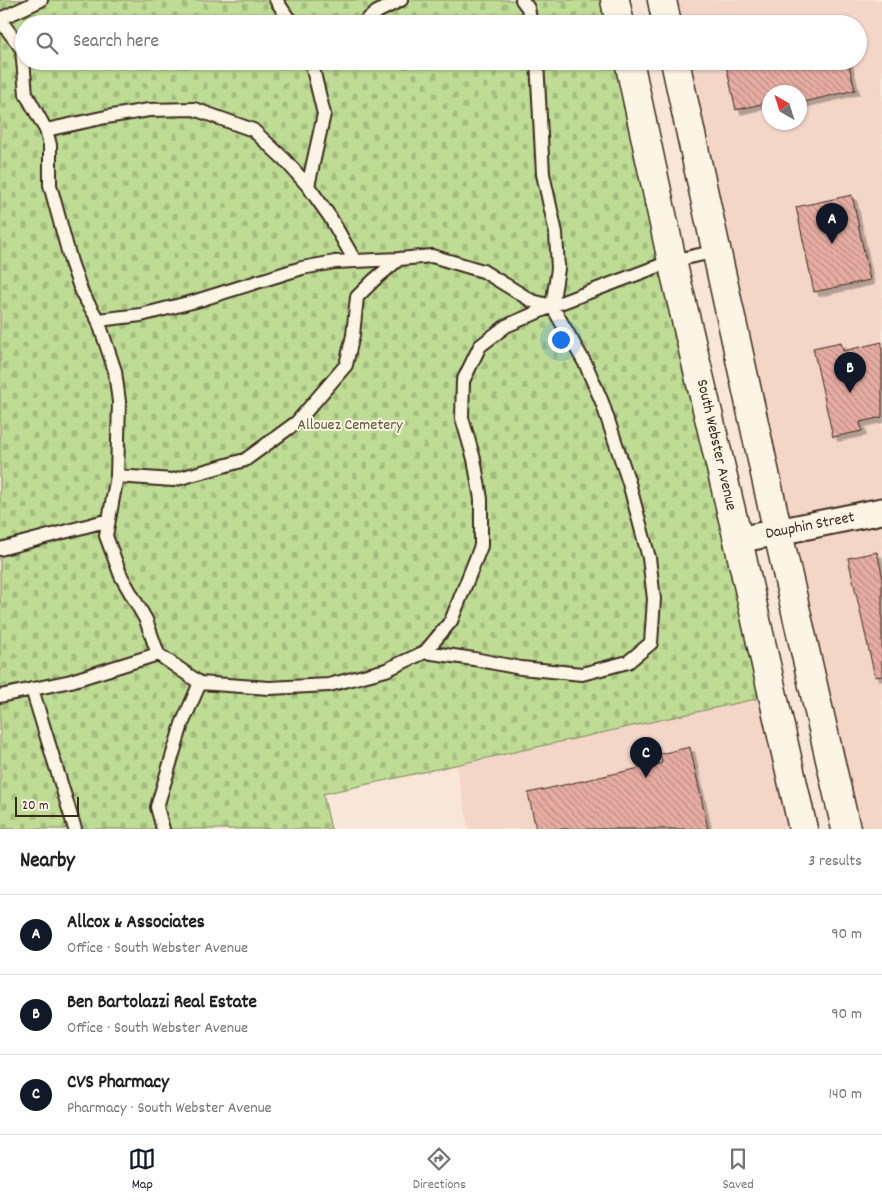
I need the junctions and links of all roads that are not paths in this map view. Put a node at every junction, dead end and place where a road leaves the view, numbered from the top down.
1 (41, 0) edge
2 (276, 0) edge
3 (401, 0) edge
4 (522, 0) edge
5 (615, 0) edge
6 (662, 0) edge
7 (286, 15) edge
8 (373, 15) edge
9 (529, 15) edge
10 (618, 15) edge
11 (665, 15) edge
12 (0, 20) edge
13 (15, 40) edge
14 (24, 70) edge
15 (313, 70) edge
16 (537, 70) edge
17 (631, 70) edge
18 (677, 70) edge
19 (46, 130) junction
20 (308, 186) junction
21 (717, 252) junction
22 (399, 259) junction
23 (355, 261) junction
24 (672, 261) junction
25 (552, 306) junction
26 (98, 320) junction
27 (116, 476) junction
28 (882, 512) edge
29 (109, 520) junction
30 (778, 533) junction
31 (738, 540) junction
32 (0, 548) edge
33 (425, 652) junction
34 (158, 654) junction
35 (200, 683) junction
36 (32, 689) junction
37 (0, 696) edge
38 (75, 829) edge
39 (163, 829) edge
40 (803, 829) edge
41 (846, 829) edge

1 - 12 lane
2 - 7 lane
3 - 8 lane
4 - 9 lane
5 - 10 main road
6 - 11 main road
12 - 13 lane
14 - 19 lane
15 - 20 lane
16 - 25 lane
17 - 24 main road, South Webster Avenue
18 - 21 main road
19 - 20 lane
19 - 26 lane
20 - 23 lane
21 - 24 lane
21 - 30 main road
22 - 23 lane
22 - 25 lane
22 - 27 lane
23 - 26 lane
24 - 25 lane
24 - 31 main road, South Webster Avenue
25 - 33 lane
25 - 33 lane
26 - 27 lane
27 - 29 lane
28 - 30 street, Dauphin Street
29 - 32 lane
29 - 34 lane
30 - 31 street, Dauphin Street
30 - 41 main road
31 - 40 main road, South Webster Avenue
33 - 35 lane
34 - 35 lane
34 - 36 lane
35 - 39 lane
36 - 37 lane
36 - 38 lane

